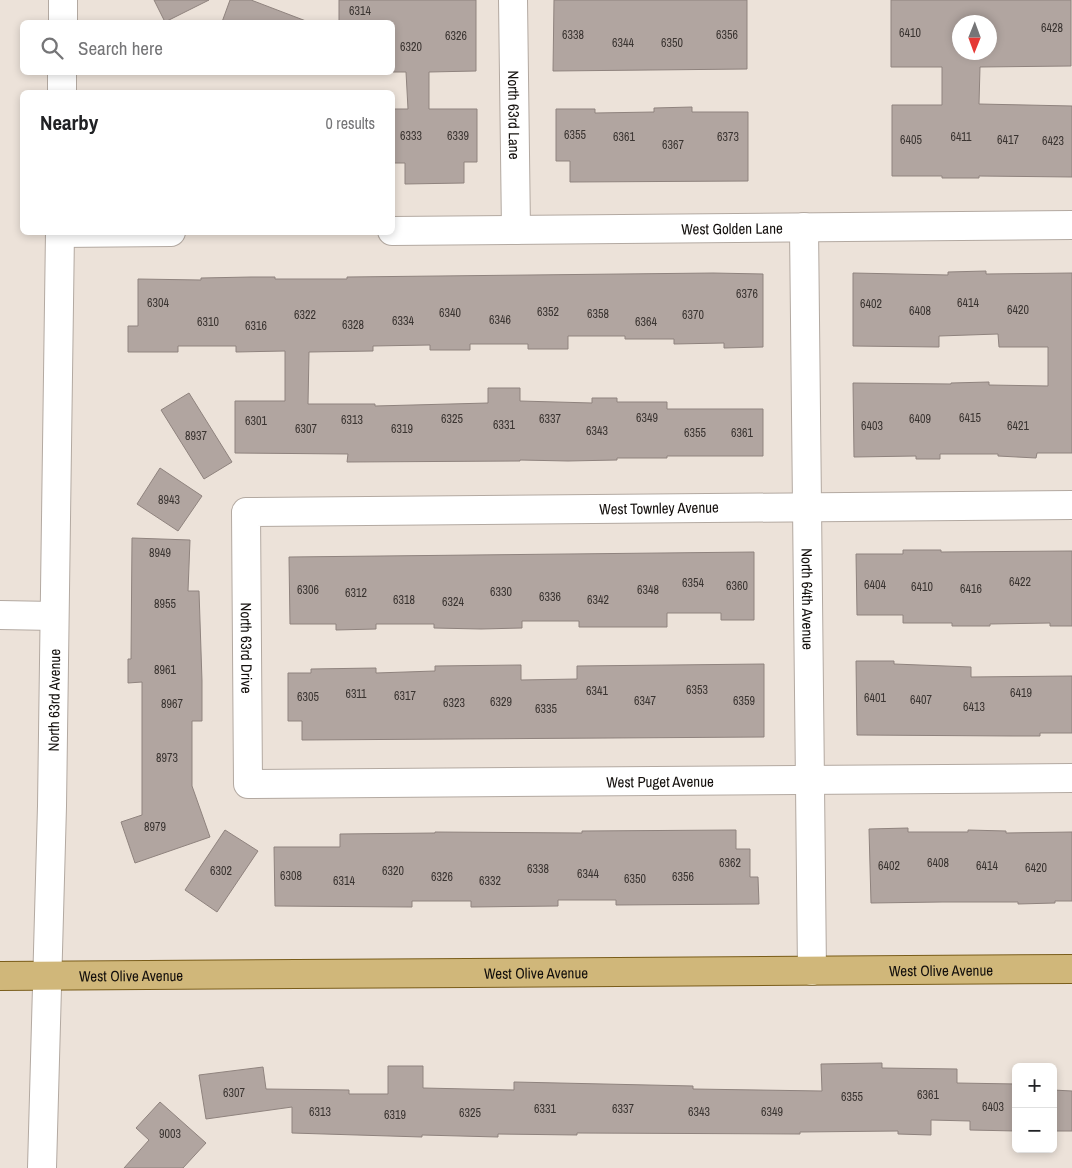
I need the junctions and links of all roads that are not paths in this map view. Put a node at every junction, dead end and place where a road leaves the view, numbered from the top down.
1 (63, 0) edge
2 (513, 0) edge
3 (63, 20) edge
4 (62, 75) edge
5 (62, 90) edge
6 (1072, 225) edge
7 (804, 227) junction
8 (516, 230) junction
9 (395, 231) edge
10 (60, 235) edge
11 (1072, 505) edge
12 (807, 507) junction
13 (246, 512) joint
14 (0, 615) edge
15 (54, 616) junction
16 (1072, 778) edge
17 (810, 780) junction
18 (248, 784) joint
19 (1072, 970) edge
20 (812, 971) junction
21 (0, 976) edge
22 (48, 976) junction
23 (42, 1168) edge

1 - 3 street
2 - 8 street, North 63rd Lane
4 - 5 street
6 - 7 street, West Golden Lane
7 - 8 street, West Golden Lane
7 - 12 street, North 64th Avenue
8 - 9 street, West Golden Lane
10 - 15 street, North 63rd Avenue
11 - 12 street, West Townley Avenue
12 - 13 street, West Townley Avenue
12 - 17 street, North 64th Avenue
13 - 18 street, North 63rd Drive
14 - 15 street
15 - 22 street, North 63rd Avenue
16 - 17 street, West Puget Avenue
17 - 18 street, West Puget Avenue
17 - 20 street, North 64th Avenue
19 - 20 main road, West Olive Avenue
20 - 22 main road, West Olive Avenue
21 - 22 main road, West Olive Avenue
22 - 23 street, North 63rd Avenue

